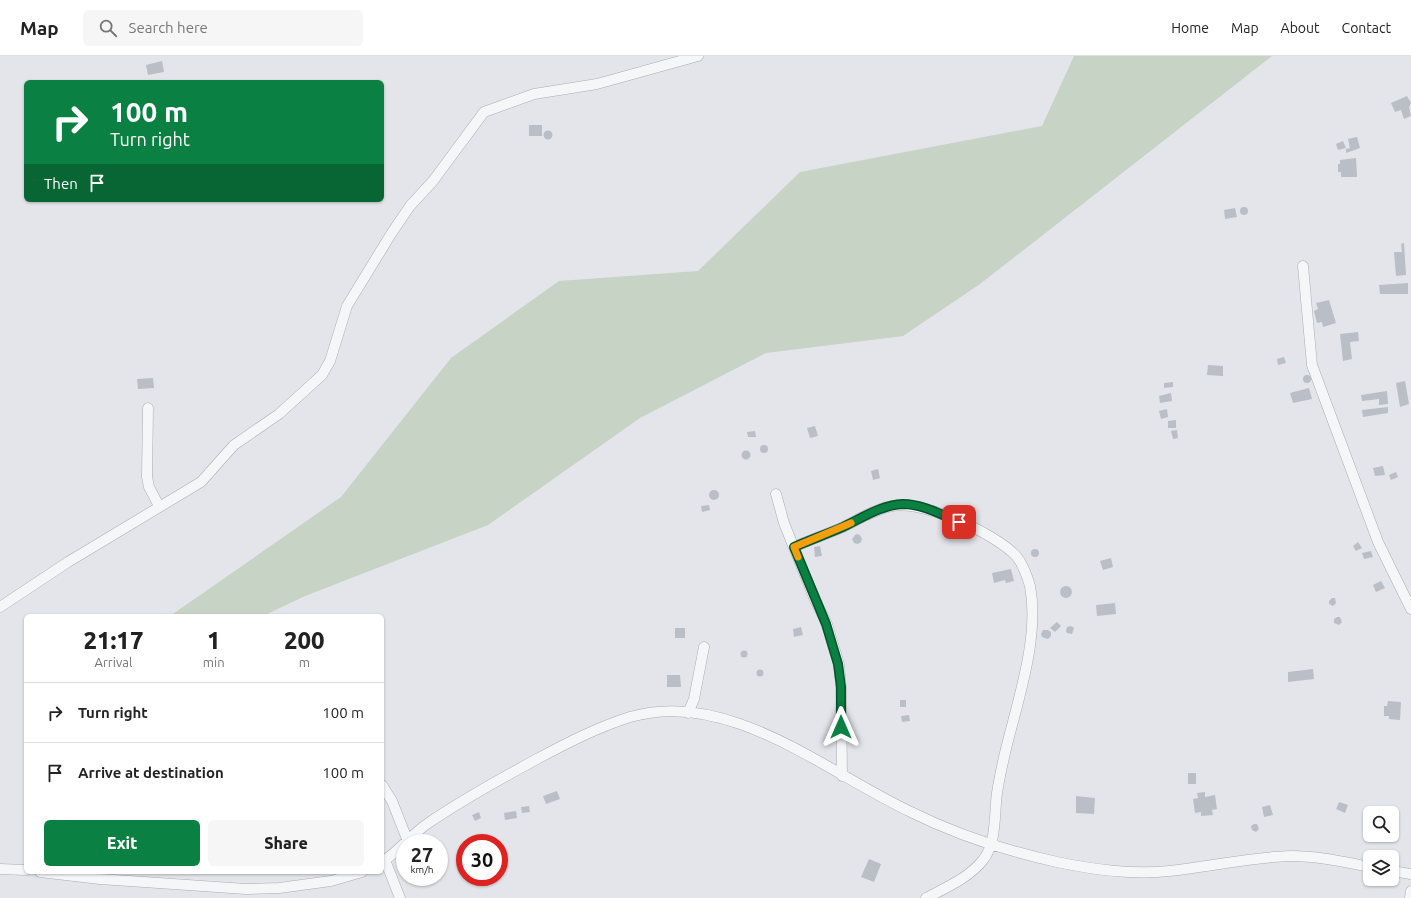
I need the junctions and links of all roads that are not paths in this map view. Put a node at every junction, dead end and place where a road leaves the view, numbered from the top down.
1 (698, 56) edge
2 (1302, 266) dead end
3 (148, 408) dead end
4 (776, 494) dead end
5 (159, 506) junction
6 (794, 547) junction
7 (0, 607) edge
8 (1411, 609) edge
9 (704, 647) dead end
10 (688, 713) junction
11 (842, 776) junction
12 (384, 789) edge
13 (405, 834) edge
14 (414, 834) edge
15 (990, 844) junction
16 (396, 850) edge
17 (384, 861) edge
18 (1363, 866) edge
19 (0, 869) edge
20 (24, 870) edge
21 (1399, 872) edge
22 (57, 874) edge
23 (355, 874) edge
24 (1411, 874) edge
25 (1411, 891) edge
26 (400, 898) edge
27 (926, 898) edge
28 (1410, 898) edge

1 - 5 street
2 - 8 street
3 - 5 street
4 - 6 street
5 - 7 street
6 - 11 street
6 - 15 street
9 - 10 street
10 - 11 street
10 - 14 street
11 - 15 street
12 - 13 street
15 - 18 street
15 - 27 street
16 - 17 street
17 - 26 street
19 - 20 street
21 - 24 street
22 - 23 street
25 - 28 street

